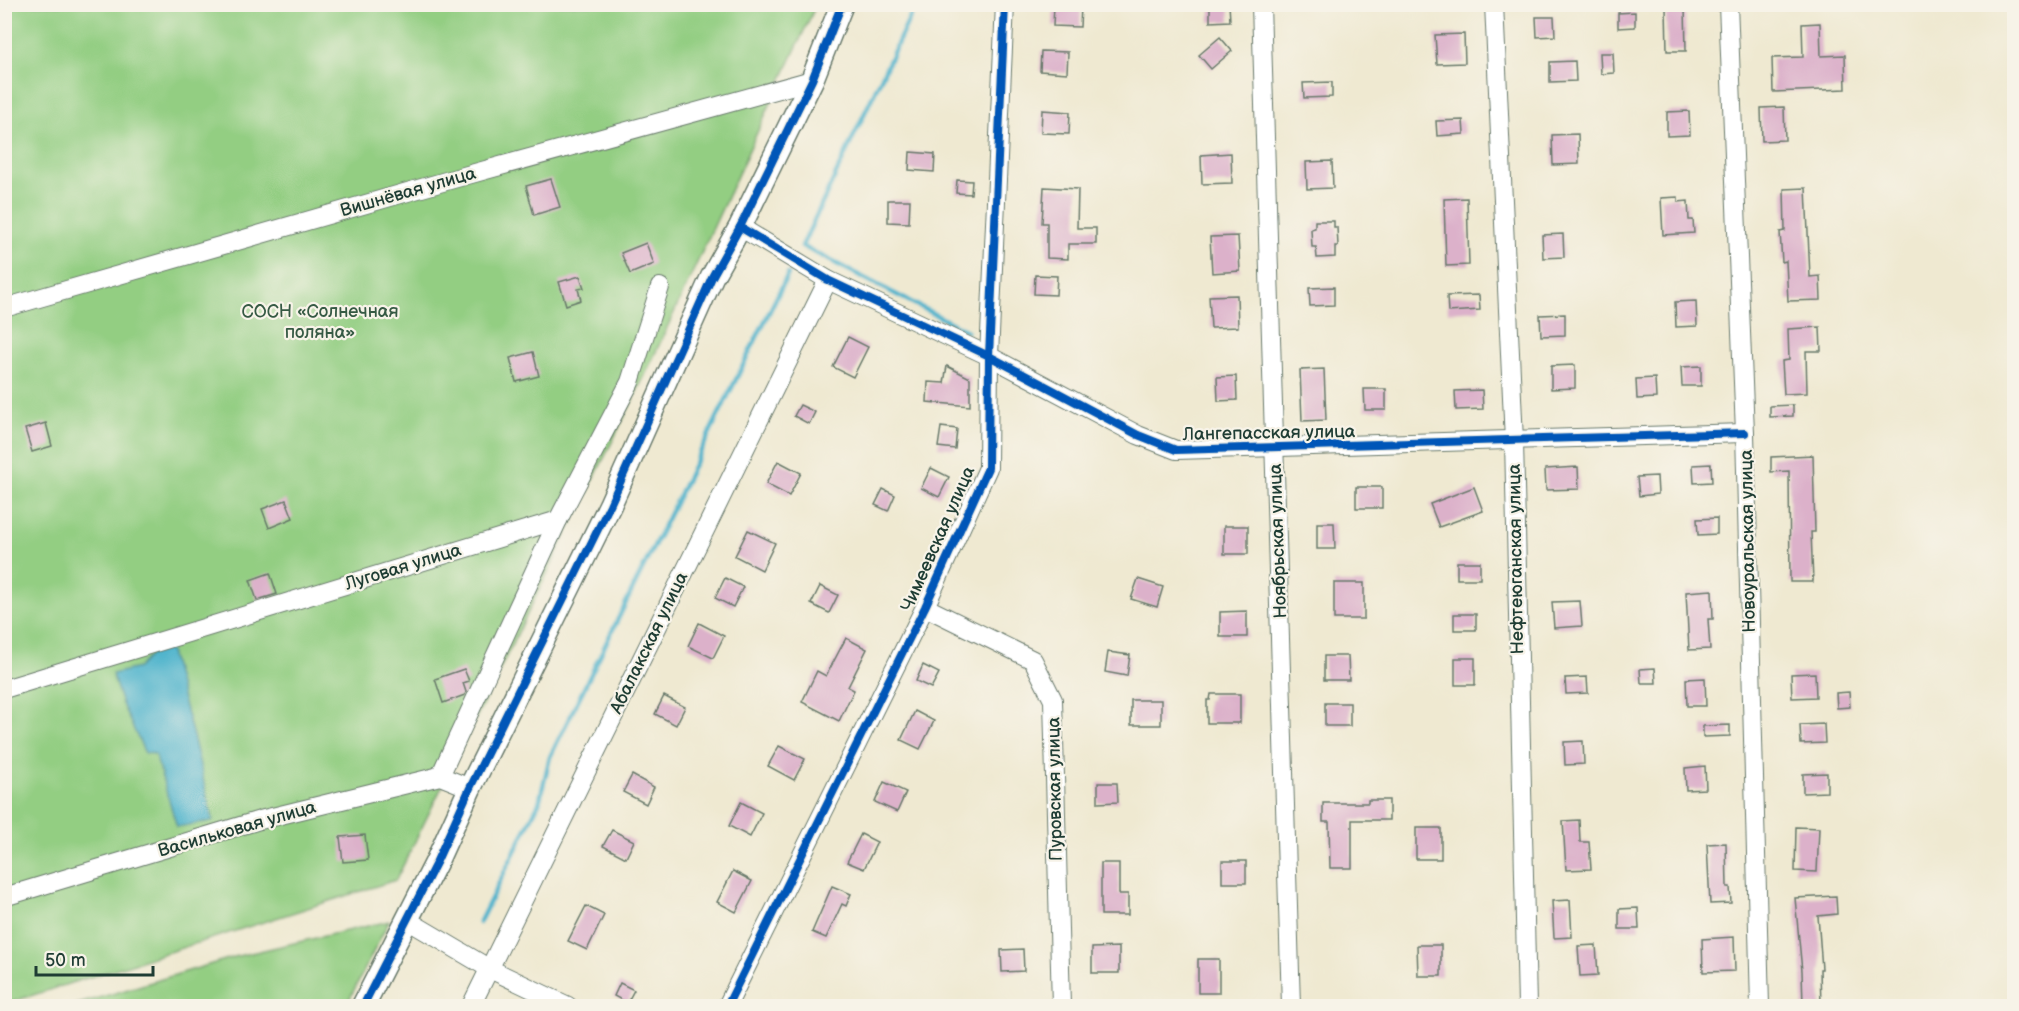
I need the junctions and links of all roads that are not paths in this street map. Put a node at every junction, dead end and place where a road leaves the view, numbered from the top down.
1 (842, 4) edge
2 (1005, 4) edge
3 (1261, 4) edge
4 (1494, 4) edge
5 (1728, 4) edge
6 (812, 80) junction
7 (740, 227) junction
8 (828, 280) junction
9 (660, 287) dead end
10 (4, 308) edge
11 (989, 356) junction
12 (1745, 433) junction
13 (1514, 441) junction
14 (1275, 449) junction
15 (558, 520) junction
16 (925, 607) junction
17 (4, 689) edge
18 (440, 776) junction
19 (470, 788) junction
20 (4, 897) edge
21 (407, 920) junction
22 (490, 969) junction
23 (363, 1006) edge
24 (471, 1006) edge
25 (568, 1006) edge
26 (727, 1006) edge
27 (1060, 1006) edge
28 (1292, 1006) edge
29 (1527, 1006) edge
30 (1760, 1006) edge

1 - 6 street
2 - 11 street, Чимеевская улица
3 - 14 street, Ноябрьская улица
4 - 13 street, Нефтеюганская улица
5 - 12 street, Новоуральская улица
6 - 7 street
6 - 10 street, Вишнёвая улица
7 - 8 street, Лангепасская улица
7 - 19 street
8 - 11 street, Лангепасская улица
8 - 22 street, Абалакская улица
9 - 15 street
11 - 14 street, Лангепасская улица
11 - 16 street, Чимеевская улица
12 - 13 street, Лангепасская улица
12 - 30 street, Новоуральская улица
13 - 14 street, Лангепасская улица
13 - 29 street, Нефтеюганская улица
14 - 28 street, Ноябрьская улица
15 - 17 street, Луговая улица
15 - 18 street
16 - 26 street, Чимеевская улица
16 - 27 street, Пуровская улица
18 - 19 street
18 - 20 street, Васильковая улица
19 - 21 street
21 - 22 street
21 - 23 street
22 - 24 street, Абалакская улица
22 - 25 street

